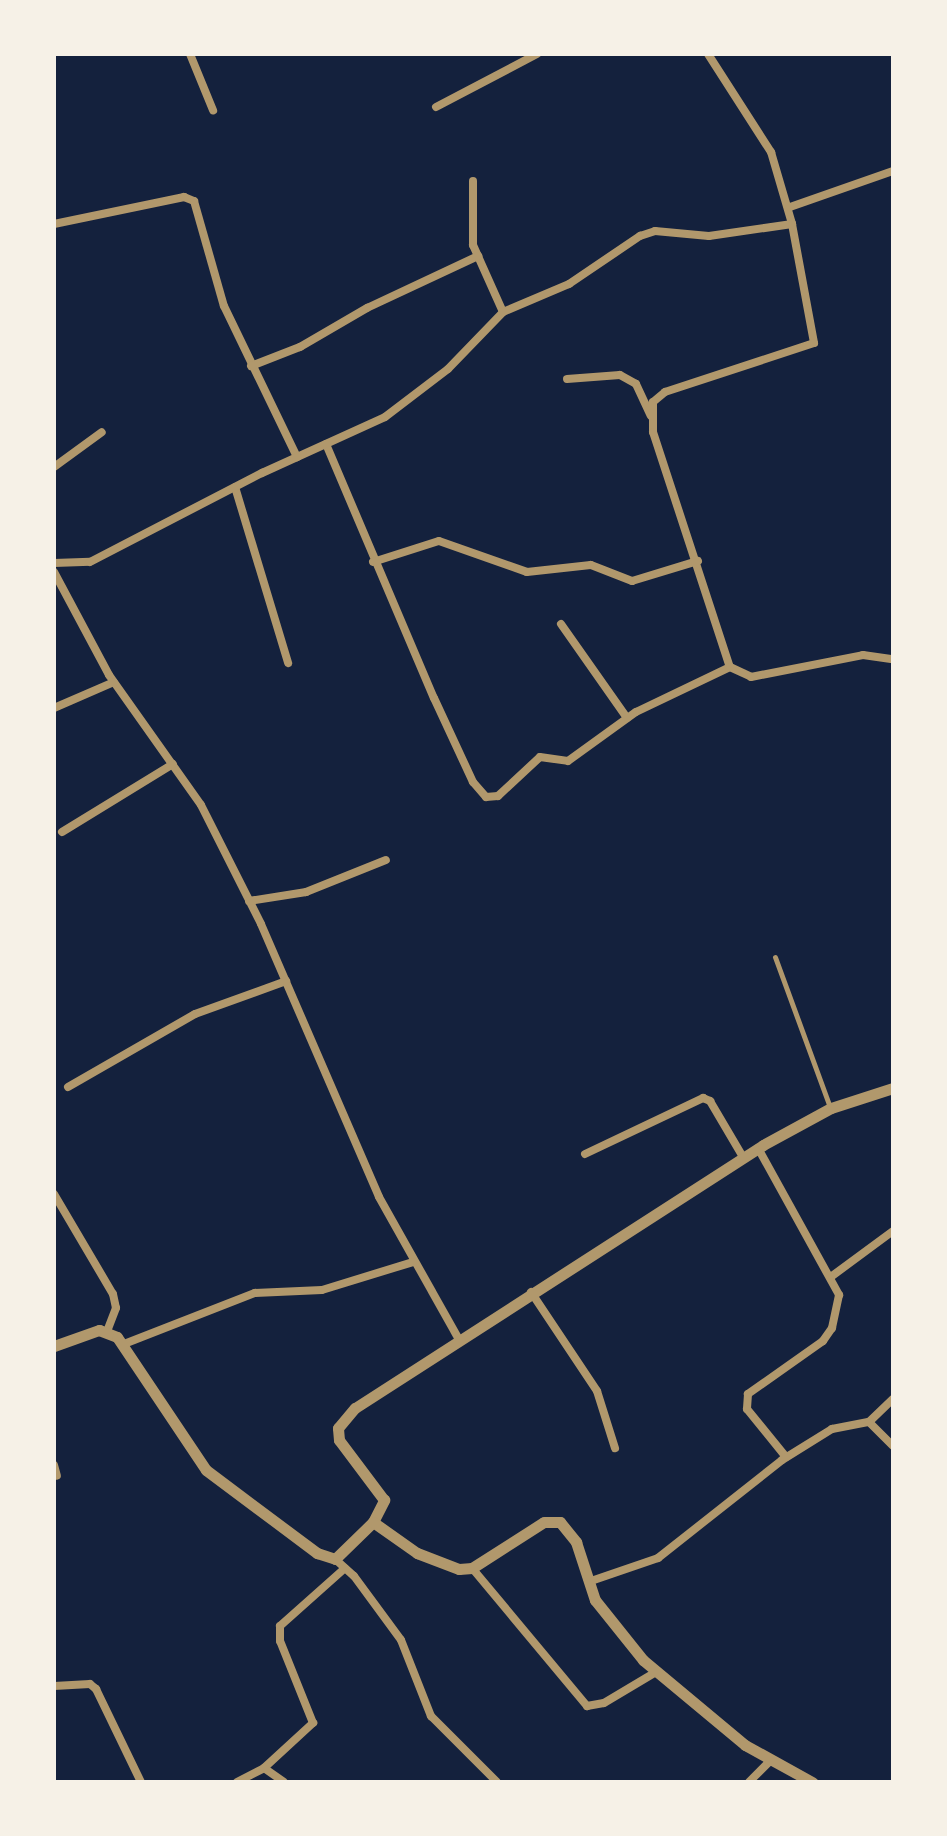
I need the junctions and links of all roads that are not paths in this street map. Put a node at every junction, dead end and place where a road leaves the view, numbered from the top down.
1 (190, 54) edge
2 (537, 54) edge
3 (708, 54) edge
4 (436, 107) dead end
5 (213, 110) dead end
6 (893, 171) edge
7 (473, 181) dead end
8 (790, 207) junction
9 (54, 224) edge
10 (792, 224) junction
11 (478, 256) junction
12 (503, 312) junction
13 (251, 366) junction
14 (567, 379) dead end
15 (651, 416) junction
16 (102, 432) dead end
17 (326, 444) junction
18 (297, 457) junction
19 (54, 467) edge
20 (235, 487) junction
21 (698, 561) junction
22 (373, 562) junction
23 (54, 563) edge
24 (54, 572) edge
25 (561, 624) dead end
26 (893, 659) edge
27 (288, 663) dead end
28 (730, 667) junction
29 (114, 682) junction
30 (54, 708) edge
31 (627, 718) junction
32 (173, 764) junction
33 (62, 832) dead end
34 (386, 860) dead end
35 (249, 901) junction
36 (775, 957) dead end
37 (286, 981) junction
38 (68, 1087) dead end
39 (893, 1088) edge
40 (831, 1108) junction
41 (758, 1148) junction
42 (585, 1154) dead end
43 (743, 1157) junction
44 (54, 1194) edge
45 (893, 1231) edge
46 (413, 1262) junction
47 (832, 1276) junction
48 (530, 1291) junction
49 (107, 1332) junction
50 (458, 1338) junction
51 (124, 1344) junction
52 (54, 1346) edge
53 (893, 1399) edge
54 (869, 1422) junction
55 (893, 1446) edge
56 (615, 1448) dead end
57 (786, 1457) junction
58 (54, 1465) edge
59 (57, 1476) dead end
60 (373, 1522) junction
61 (340, 1563) junction
62 (472, 1568) junction
63 (591, 1581) junction
64 (656, 1672) junction
65 (54, 1686) edge
66 (771, 1760) junction
67 (264, 1768) junction
68 (141, 1782) edge
69 (237, 1782) edge
70 (284, 1782) edge
71 (497, 1782) edge
72 (749, 1782) edge
73 (812, 1782) edge

1 - 5 street
2 - 4 street
3 - 8 street
6 - 8 street
7 - 11 street
8 - 10 street
9 - 13 street
10 - 12 street
10 - 15 street
11 - 12 street
11 - 13 street
12 - 17 street
13 - 18 street
14 - 15 street
15 - 21 street
16 - 19 street
17 - 18 street
17 - 22 street
18 - 20 street
20 - 23 street
20 - 27 street
21 - 22 street
21 - 28 street
22 - 31 street
24 - 29 street
25 - 31 street
26 - 28 street
28 - 31 street
29 - 30 street
29 - 32 street
32 - 33 street
32 - 35 street
34 - 35 street
35 - 37 street
36 - 40 lane
37 - 38 street
37 - 46 street
39 - 40 street
40 - 41 street
41 - 43 street
41 - 47 street
42 - 43 street
43 - 48 street
44 - 49 street
45 - 47 street
46 - 50 street
46 - 51 street
47 - 57 street
48 - 50 street
48 - 56 street
49 - 51 street
49 - 52 street
50 - 60 street
51 - 61 street
53 - 54 street
54 - 55 street
54 - 57 street
57 - 63 street
58 - 59 street
60 - 61 street
60 - 62 street
61 - 67 street
61 - 71 street
62 - 63 street
62 - 64 street
63 - 64 street
64 - 66 street
65 - 68 street
66 - 72 street
66 - 73 street
67 - 69 street
67 - 70 street

